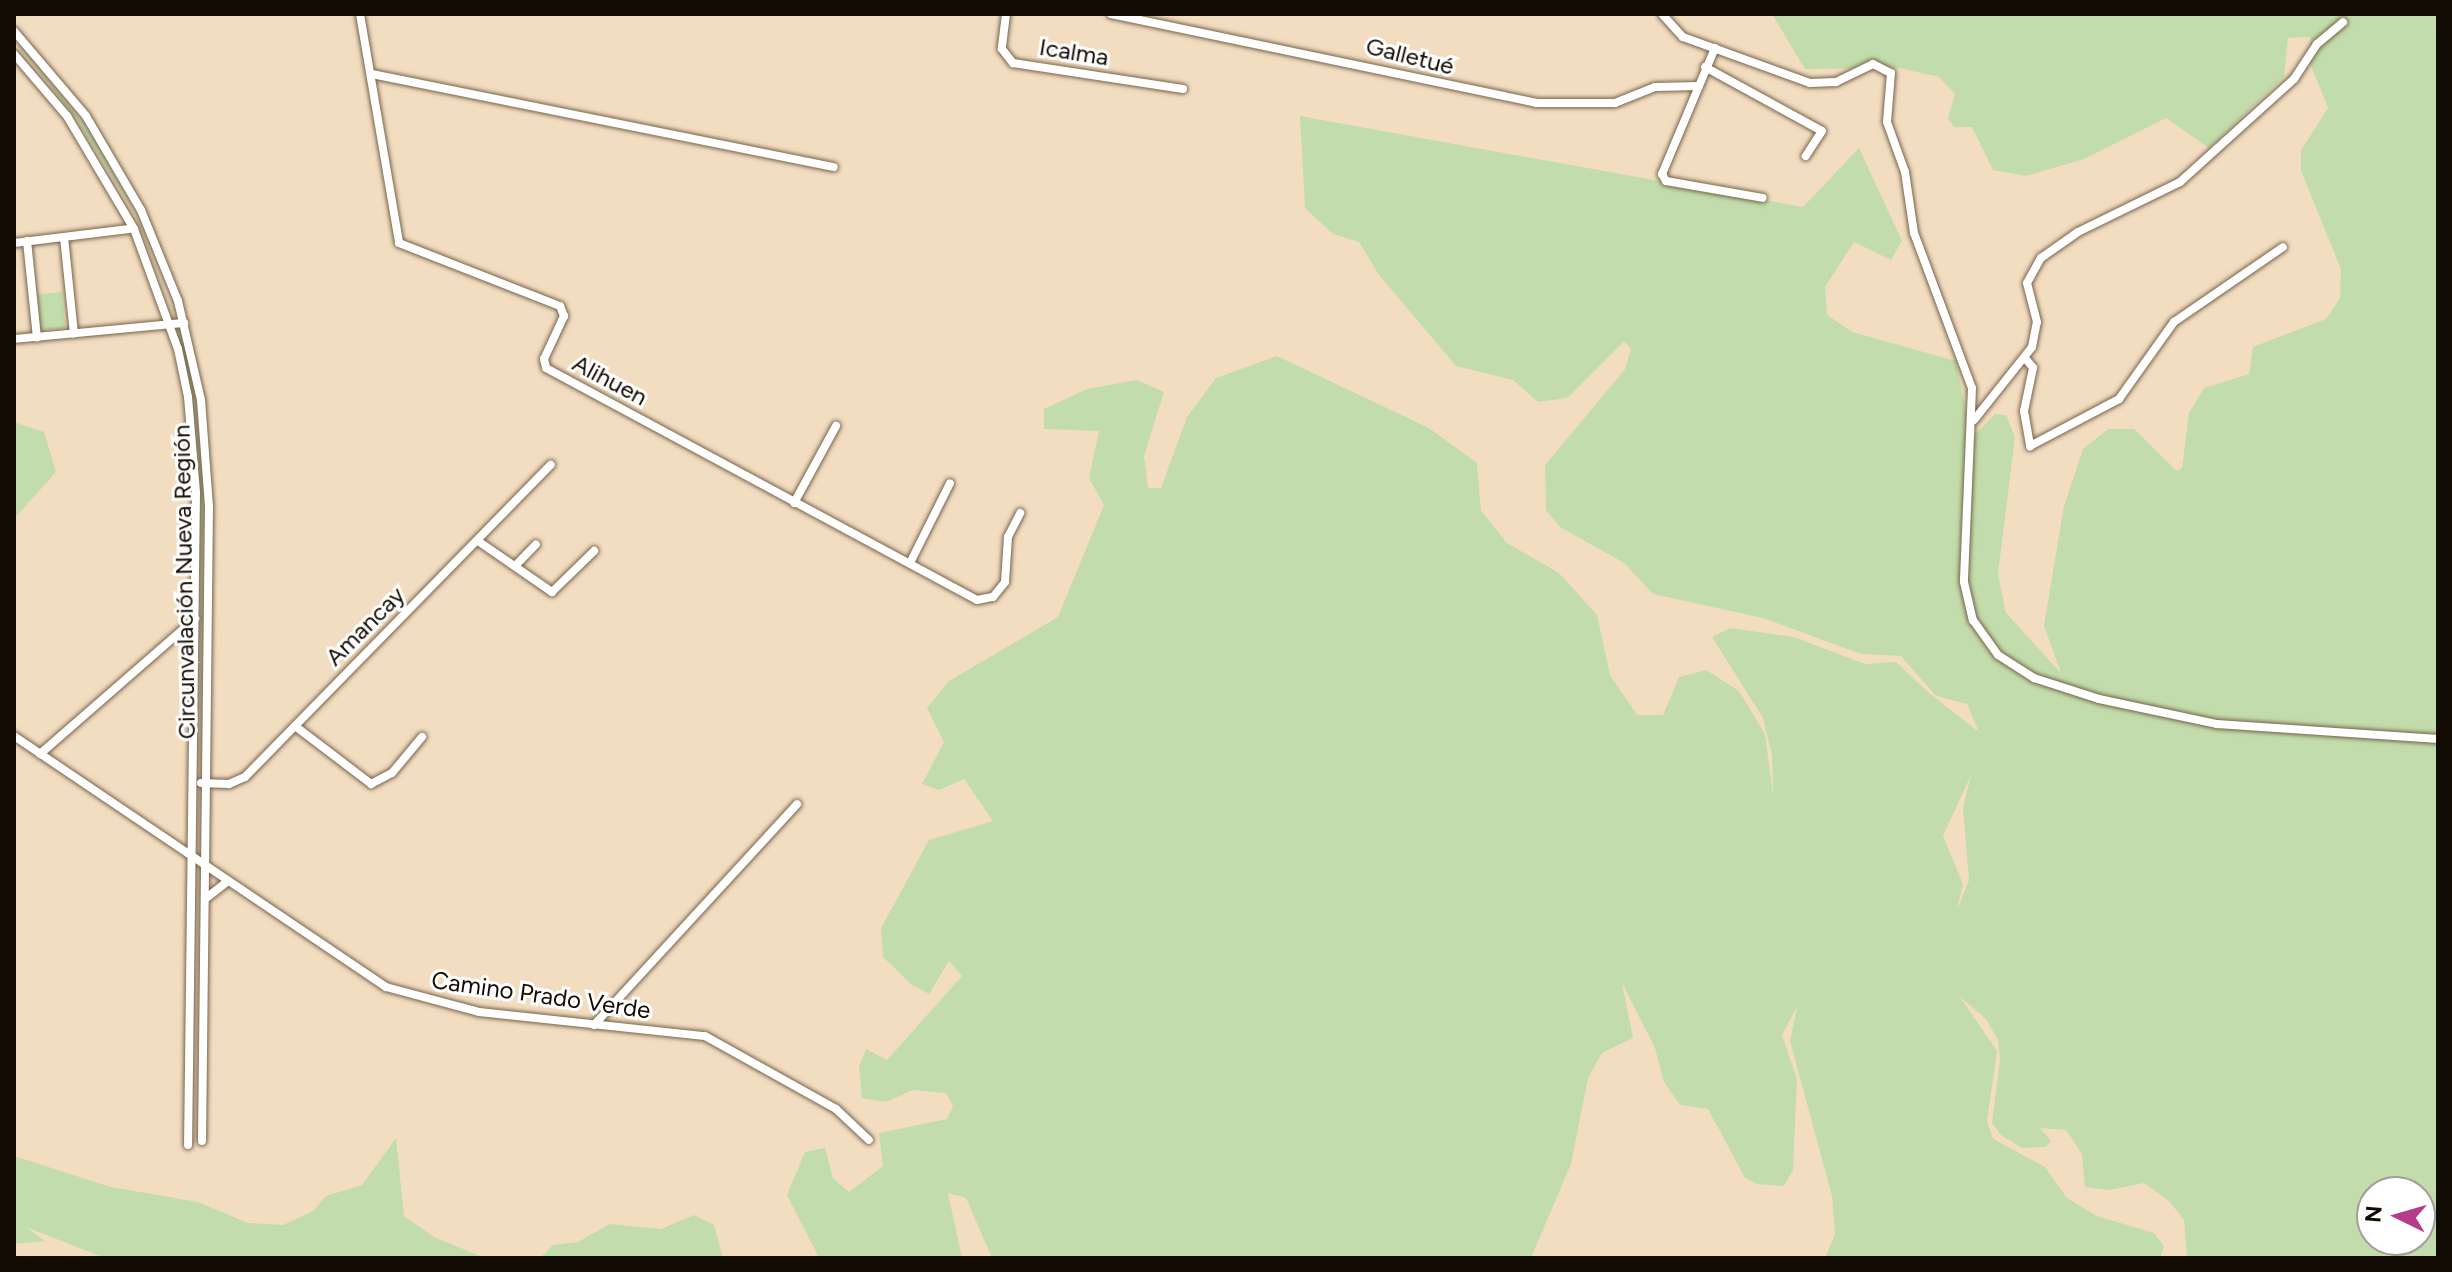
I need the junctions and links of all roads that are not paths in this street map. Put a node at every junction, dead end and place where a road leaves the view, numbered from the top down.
1 (360, 14) edge
2 (1006, 14) edge
3 (1111, 14) edge
4 (1662, 14) edge
5 (2343, 22) dead end
6 (14, 31) edge
7 (1715, 48) junction
8 (14, 54) edge
9 (1705, 67) junction
10 (372, 74) junction
11 (1699, 86) junction
12 (1183, 89) dead end
13 (1806, 156) dead end
14 (834, 167) dead end
15 (1763, 198) dead end
16 (147, 224) junction
17 (132, 229) junction
18 (64, 237) junction
19 (27, 241) junction
20 (14, 243) edge
21 (2283, 247) dead end
22 (184, 323) junction
23 (169, 324) junction
24 (74, 333) junction
25 (37, 337) junction
26 (14, 339) edge
27 (2025, 358) junction
28 (1974, 420) junction
29 (836, 426) dead end
30 (551, 465) dead end
31 (950, 483) dead end
32 (794, 503) junction
33 (1020, 513) dead end
34 (478, 541) junction
35 (536, 544) dead end
36 (594, 551) dead end
37 (910, 563) junction
38 (515, 566) junction
39 (195, 619) junction
40 (295, 726) junction
41 (14, 736) edge
42 (422, 737) dead end
43 (2438, 739) edge
44 (40, 754) junction
45 (193, 783) junction
46 (205, 783) junction
47 (797, 804) dead end
48 (192, 838) junction
49 (172, 843) junction
50 (192, 857) junction
51 (204, 866) junction
52 (227, 882) junction
53 (204, 904) junction
54 (190, 990) junction
55 (204, 991) junction
56 (594, 1025) junction
57 (869, 1140) dead end
58 (202, 1141) dead end
59 (188, 1145) dead end

1 - 10 street, Alihuen
2 - 12 street, Icalma
3 - 11 street, Galletué
4 - 7 street
5 - 27 street
6 - 16 street, Circunvalación Nueva Región
7 - 9 street
7 - 28 street
8 - 17 street, Circunvalación Nueva Región
9 - 11 street
9 - 13 street
10 - 14 street
10 - 32 street, Alihuen
11 - 15 street
16 - 17 street
16 - 22 street, Circunvalación Nueva Región
17 - 18 street
17 - 23 street, Circunvalación Nueva Región
18 - 19 street
18 - 24 street
19 - 20 street
19 - 25 street
21 - 27 street
22 - 23 street
22 - 46 street, Circunvalación Nueva Región
23 - 24 street
23 - 39 street, Circunvalación Nueva Región
24 - 25 street
25 - 26 street
27 - 28 street
28 - 43 street
29 - 32 street
30 - 34 street, Amancay
31 - 37 street
32 - 37 street, Alihuen
33 - 37 street, Alihuen
34 - 38 street
34 - 40 street, Amancay
35 - 38 street
36 - 38 street
39 - 44 street
39 - 45 street, Circunvalación Nueva Región
40 - 42 street
40 - 46 street, Amancay
41 - 44 street, Camino Prado Verde
44 - 49 street, Camino Prado Verde
45 - 46 street, Amancay
45 - 48 street, Circunvalación Nueva Región
46 - 51 street, Circunvalación Nueva Región
47 - 56 street
48 - 49 street
48 - 50 street, Circunvalación Nueva Región
49 - 50 street, Camino Prado Verde
50 - 51 street, Camino Prado Verde
50 - 54 street, Circunvalación Nueva Región
51 - 52 street, Camino Prado Verde
51 - 53 street, Circunvalación Nueva Región
52 - 53 street
52 - 56 street, Camino Prado Verde
53 - 55 street, Circunvalación Nueva Región
54 - 55 street
54 - 59 street, Circunvalación Nueva Región
55 - 58 street, Circunvalación Nueva Región
56 - 57 street, Camino Prado Verde

